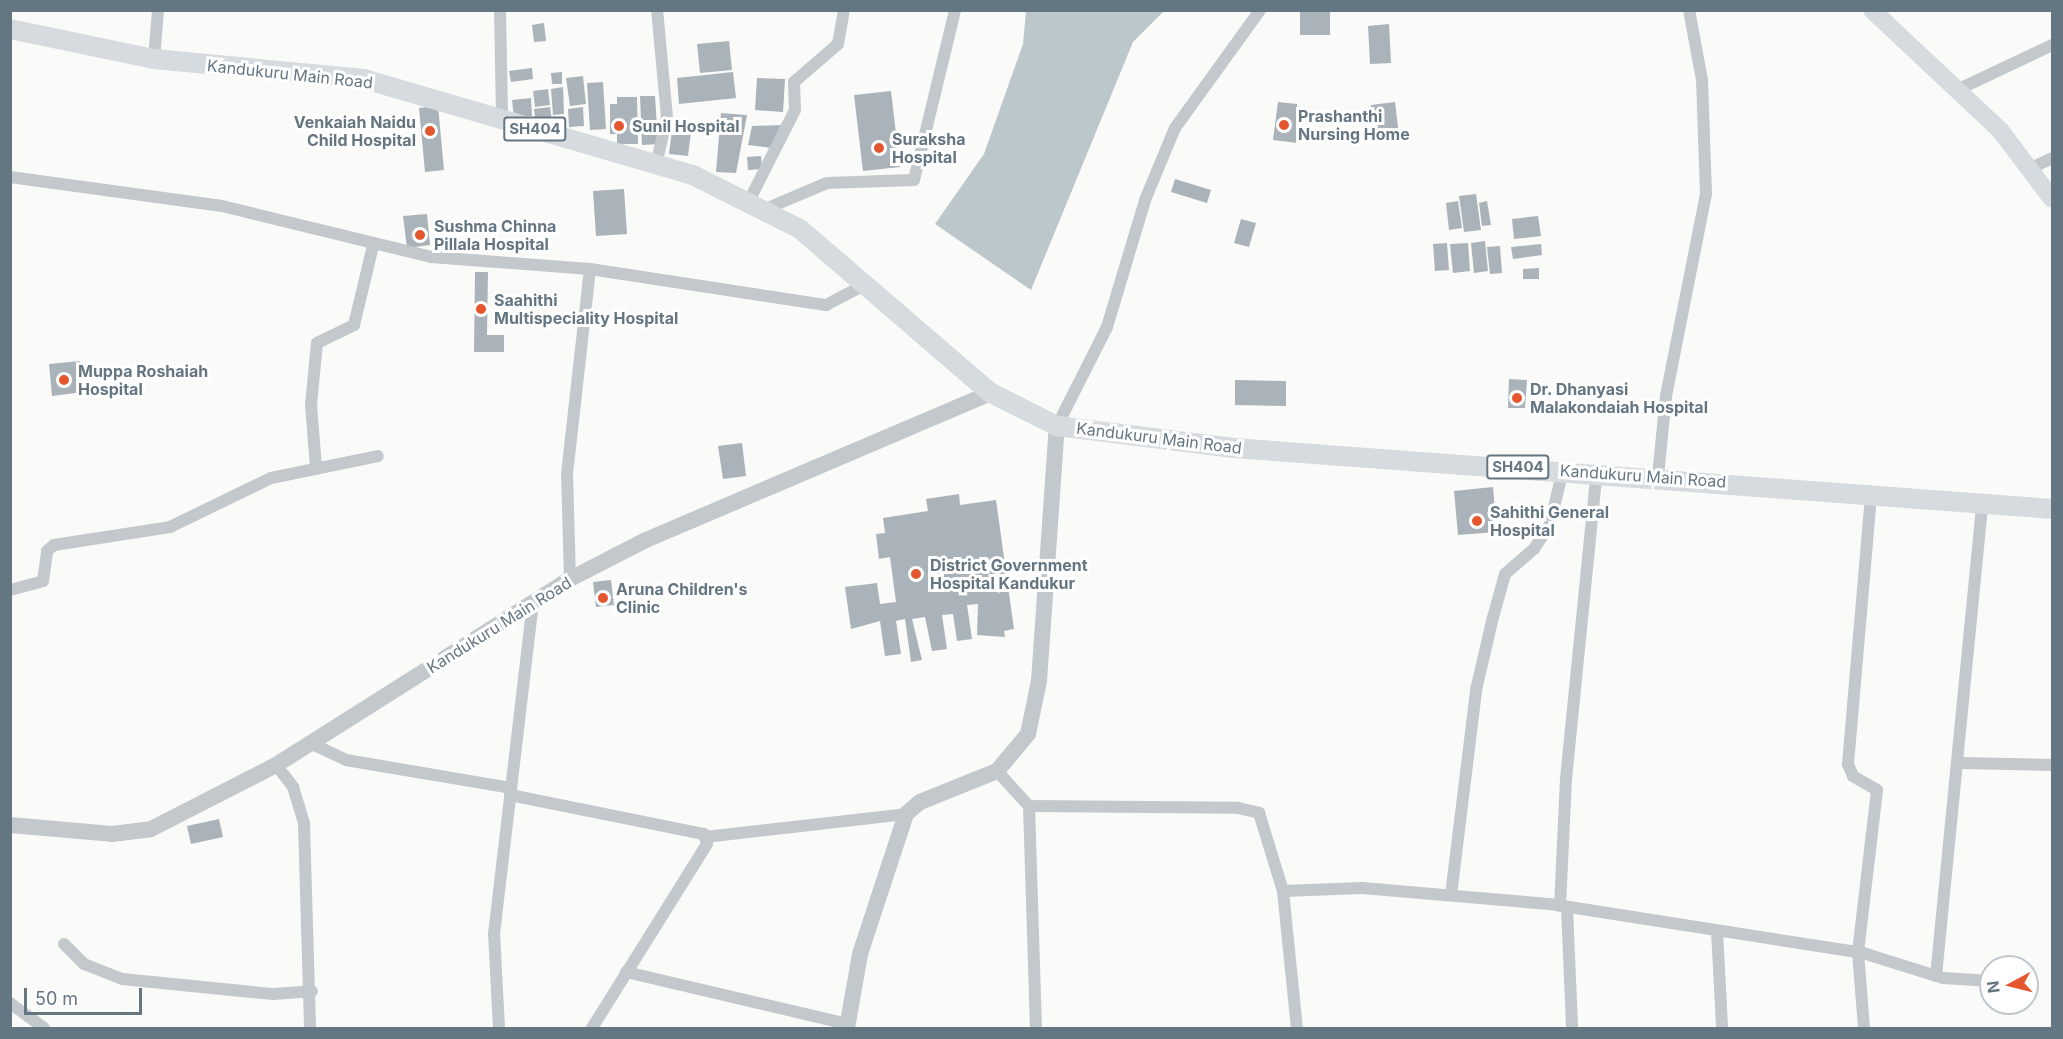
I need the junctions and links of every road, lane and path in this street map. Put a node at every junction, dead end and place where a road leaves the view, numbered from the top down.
1 (158, 10) edge
2 (500, 10) edge
3 (657, 10) edge
4 (844, 10) edge
5 (955, 10) edge
6 (1260, 10) edge
7 (1689, 10) edge
8 (1872, 10) edge
9 (10, 29) edge
10 (2052, 45) edge
11 (154, 59) junction
12 (1957, 90) junction
13 (502, 119) junction
14 (2052, 158) edge
15 (656, 165) junction
16 (2031, 168) junction
17 (10, 177) edge
18 (2052, 199) edge
19 (755, 207) junction
20 (373, 246) junction
21 (590, 269) junction
22 (866, 284) junction
23 (991, 393) junction
24 (1057, 426) junction
25 (378, 456) dead end
26 (316, 468) junction
27 (1563, 470) junction
28 (1597, 471) junction
29 (1658, 476) junction
30 (1871, 497) junction
31 (1982, 504) junction
32 (2052, 509) edge
33 (570, 579) junction
34 (10, 590) edge
35 (533, 604) junction
36 (310, 742) junction
37 (1959, 764) junction
38 (276, 765) junction
39 (2052, 765) edge
40 (997, 771) junction
41 (511, 791) junction
42 (1029, 807) junction
43 (906, 814) junction
44 (10, 825) edge
45 (705, 837) junction
46 (1283, 891) junction
47 (1451, 895) junction
48 (1563, 906) junction
49 (1717, 931) junction
50 (64, 944) dead end
51 (1858, 952) junction
52 (626, 972) junction
53 (1936, 976) junction
54 (1979, 980) edge
55 (312, 991) junction
56 (10, 1003) edge
57 (848, 1026) edge
58 (44, 1029) edge
59 (310, 1029) edge
60 (499, 1029) edge
61 (592, 1029) edge
62 (1036, 1029) edge
63 (1297, 1029) edge
64 (1572, 1029) edge
65 (1722, 1029) edge
66 (1864, 1029) edge

1 - 11 street
2 - 13 street
3 - 15 street
4 - 19 street
5 - 19 street
6 - 24 street
7 - 29 street
8 - 12 main road
9 - 11 main road, Kandukuru Main Road / SH404
10 - 12 street
11 - 13 main road, Kandukuru Main Road / SH404
12 - 16 main road
13 - 15 main road, Kandukuru Main Road / SH404
14 - 16 street
15 - 19 main road, Kandukuru Main Road / SH404
16 - 18 main road
17 - 20 street
19 - 22 main road, Kandukuru Main Road / SH404
20 - 21 street
20 - 26 street
21 - 22 street
21 - 33 street
22 - 23 main road, Kandukuru Main Road / SH404
23 - 24 main road, Kandukuru Main Road / SH404
23 - 33 street, Kandukuru Main Road
24 - 27 main road, Kandukuru Main Road / SH404
24 - 40 street
25 - 26 street
26 - 34 street
27 - 28 main road, Kandukuru Main Road / SH404
27 - 47 street
28 - 29 main road, Kandukuru Main Road / SH404
28 - 48 street
29 - 30 main road, Kandukuru Main Road / SH404
30 - 31 main road, Kandukuru Main Road / SH404
30 - 51 street
31 - 32 main road, Kandukuru Main Road / SH404
31 - 37 street
33 - 35 street, Kandukuru Main Road
35 - 36 street, Kandukuru Main Road
35 - 41 street
36 - 38 street, Kandukuru Main Road
36 - 41 street
37 - 39 street
37 - 53 street
38 - 44 street, Kandukuru Main Road
38 - 55 street
40 - 42 street
40 - 43 street
41 - 45 street
41 - 60 street
42 - 46 street
42 - 62 street
43 - 45 street
43 - 57 street
45 - 52 street
46 - 47 street
46 - 63 street
47 - 48 street
48 - 49 street
48 - 64 street
49 - 51 street
49 - 65 street
50 - 55 street
51 - 53 street
51 - 66 street
52 - 57 street
52 - 61 street
53 - 54 street
55 - 59 street
56 - 58 street

